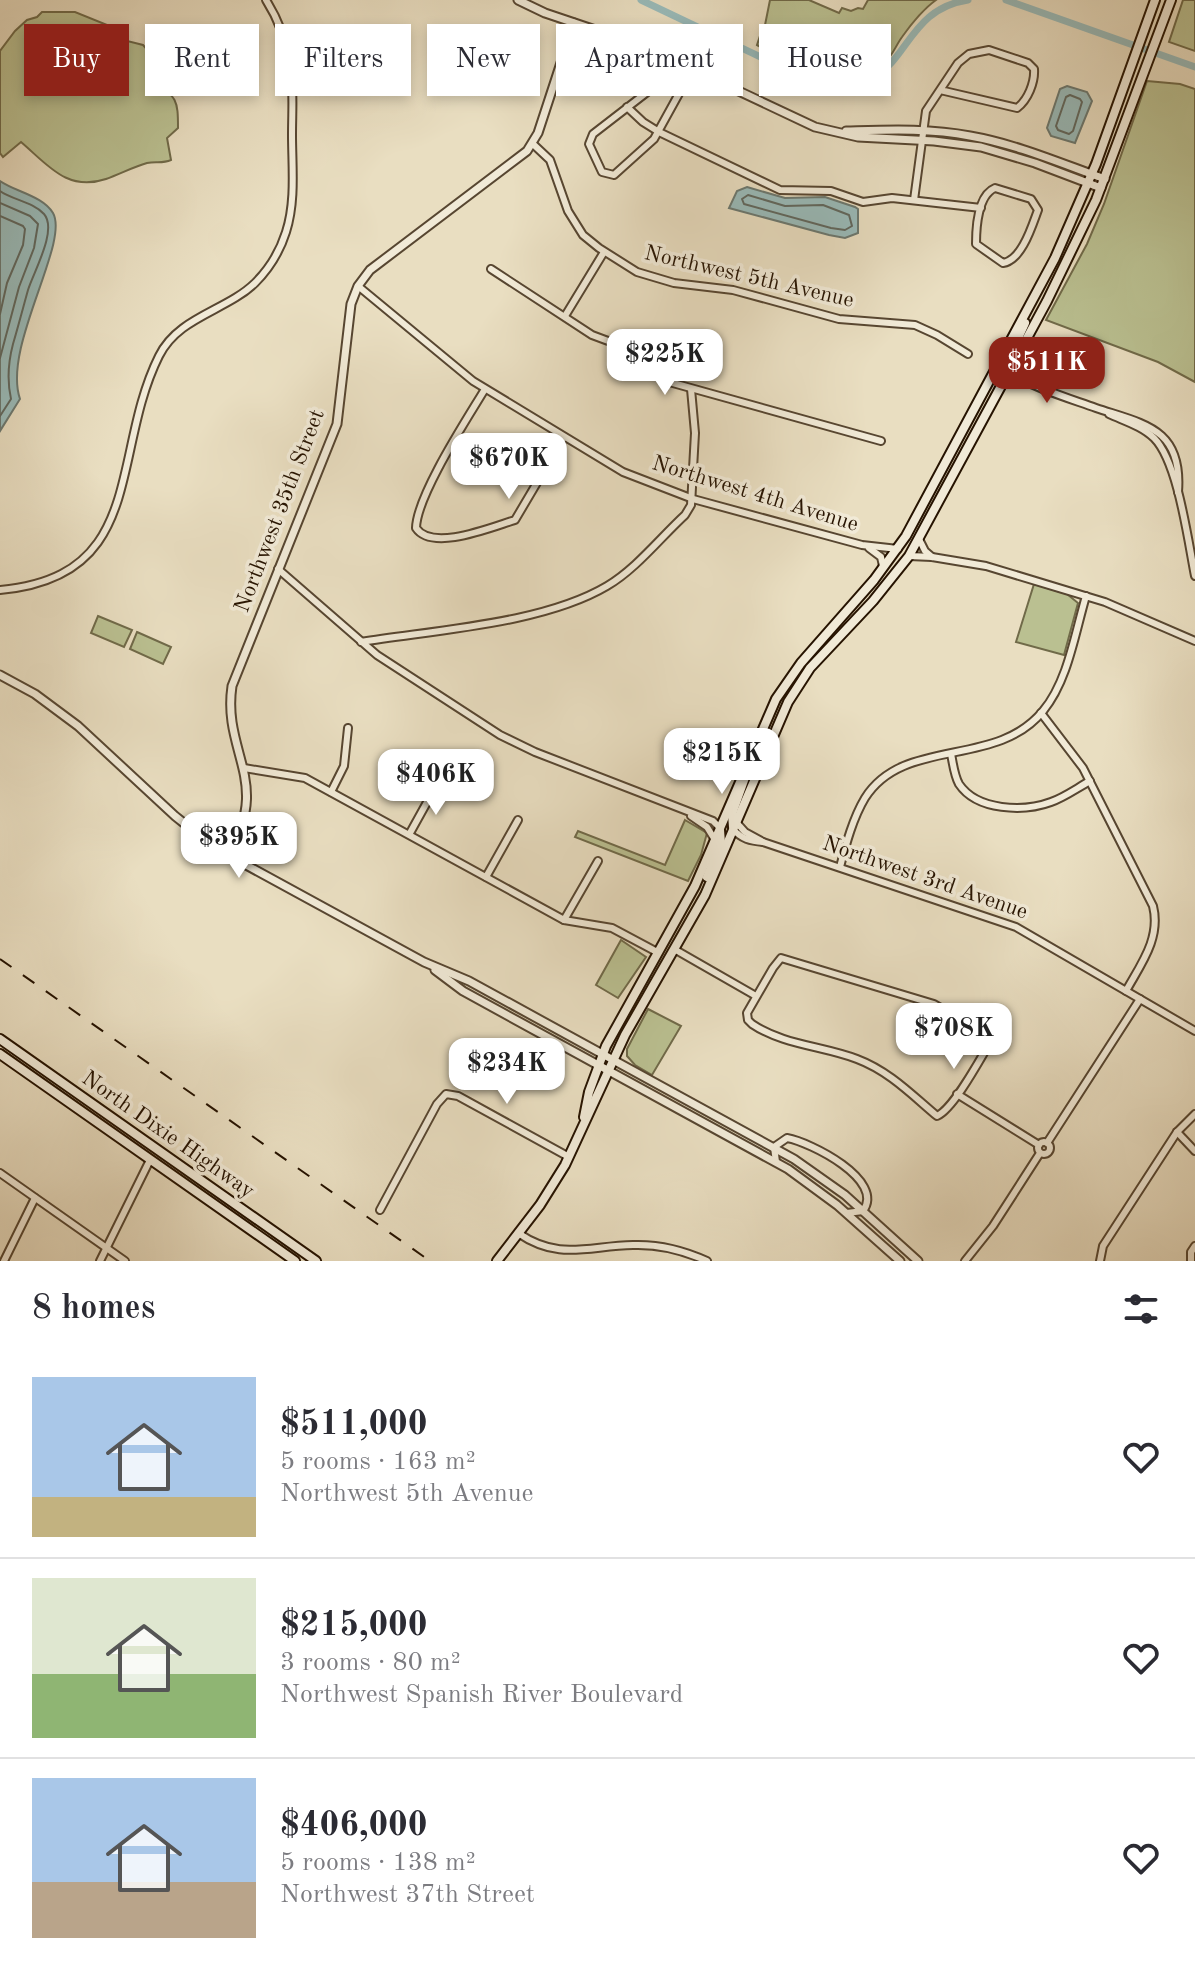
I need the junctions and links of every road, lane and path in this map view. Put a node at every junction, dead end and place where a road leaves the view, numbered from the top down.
1 (266, 0) edge
2 (518, 0) edge
3 (1155, 0) edge
4 (1171, 0) edge
5 (574, 23) junction
6 (577, 24) edge
7 (940, 90) junction
8 (743, 95) edge
9 (642, 96) edge
10 (678, 96) edge
11 (627, 107) junction
12 (659, 132) junction
13 (922, 135) junction
14 (533, 144) junction
15 (1090, 179) junction
16 (1103, 184) junction
17 (914, 200) junction
18 (981, 208) junction
19 (604, 252) junction
20 (491, 269) dead end
21 (358, 286) junction
22 (1031, 303) junction
23 (565, 316) junction
24 (968, 354) dead end
25 (1008, 373) junction
26 (485, 389) junction
27 (691, 389) junction
28 (564, 437) junction
29 (881, 441) dead end
30 (693, 499) junction
31 (919, 539) junction
32 (866, 546) junction
33 (898, 549) junction
34 (909, 556) junction
35 (932, 557) junction
36 (884, 568) junction
37 (278, 569) junction
38 (1195, 576) edge
39 (0, 590) edge
40 (1086, 596) junction
41 (1195, 641) edge
42 (361, 642) junction
43 (0, 675) edge
44 (779, 692) junction
45 (1041, 713) junction
46 (348, 728) dead end
47 (951, 754) junction
48 (764, 756) junction
49 (748, 759) junction
50 (244, 768) junction
51 (1090, 781) junction
52 (436, 786) dead end
53 (331, 792) junction
54 (685, 811) junction
55 (518, 820) dead end
56 (735, 826) junction
57 (720, 828) junction
58 (410, 833) junction
59 (715, 840) junction
60 (227, 855) junction
61 (598, 861) dead end
62 (840, 867) junction
63 (486, 877) junction
64 (703, 898) junction
65 (564, 920) junction
66 (674, 949) junction
67 (657, 952) junction
68 (424, 962) junction
69 (1126, 991) junction
70 (756, 996) junction
71 (1140, 999) junction
72 (1195, 1031) edge
73 (0, 1039) edge
74 (0, 1054) edge
75 (602, 1054) junction
76 (613, 1060) junction
77 (597, 1065) junction
78 (608, 1071) junction
79 (957, 1094) junction
80 (1195, 1114) edge
81 (582, 1130) junction
82 (1177, 1132) junction
83 (774, 1147) junction
84 (1039, 1149) junction
85 (1195, 1151) edge
86 (569, 1157) junction
87 (150, 1160) junction
88 (776, 1162) junction
89 (0, 1173) edge
90 (35, 1198) junction
91 (380, 1210) dead end
92 (863, 1211) junction
93 (847, 1213) junction
94 (518, 1233) junction
95 (1195, 1246) edge
96 (106, 1248) junction
97 (298, 1249) junction
98 (568, 1251) junction
99 (4, 1261) edge
100 (100, 1261) edge
101 (125, 1261) edge
102 (293, 1261) edge
103 (316, 1261) edge
104 (497, 1261) edge
105 (569, 1261) edge
106 (707, 1261) edge
107 (900, 1261) edge
108 (918, 1261) edge
109 (965, 1261) edge
110 (1100, 1261) edge
111 (1191, 1261) edge

1 - 39 street
2 - 5 street
3 - 15 main road
4 - 16 main road
5 - 6 street
5 - 14 street
7 - 7 street
7 - 13 street
8 - 13 street
9 - 11 street
10 - 12 street
11 - 12 street
11 - 12 street
12 - 17 street
13 - 15 street
13 - 17 street
14 - 19 street, Northwest 5th Avenue
14 - 21 street
15 - 16 street
15 - 22 main road
16 - 25 main road
17 - 18 street
18 - 18 street
19 - 23 street
19 - 24 street, Northwest 5th Avenue
20 - 23 street
21 - 26 street, Northwest 4th Avenue
21 - 37 street, Northwest 35th Street
22 - 25 main road
22 - 33 main road
23 - 27 street
25 - 31 main road
25 - 38 street
26 - 28 street, Northwest 4th Avenue
26 - 28 street
27 - 29 street
27 - 30 street
28 - 30 street, Northwest 4th Avenue
30 - 32 street, Northwest 4th Avenue
30 - 42 street
31 - 34 main road
31 - 35 street
32 - 33 street, Northwest 4th Avenue
32 - 36 street, Northwest 4th Avenue
33 - 36 main road
34 - 35 street
34 - 48 main road
35 - 40 street
36 - 44 main road
37 - 42 street
37 - 50 street, Northwest 35th Street
40 - 41 street
40 - 45 street
42 - 54 street
43 - 60 street
44 - 48 main road
44 - 49 main road
45 - 47 street
45 - 51 street
46 - 53 street
47 - 51 street
47 - 62 street
48 - 56 main road
49 - 56 main road
49 - 57 main road
50 - 53 street
50 - 60 street, Northwest 35th Street
51 - 69 street
52 - 58 street
53 - 58 street
54 - 57 street
54 - 59 street
55 - 63 street
56 - 62 street, Northwest 3rd Avenue
56 - 64 main road
57 - 59 main road
57 - 64 main road
58 - 63 street
59 - 67 main road
60 - 68 street
61 - 65 street
62 - 69 street, Northwest 3rd Avenue
63 - 65 street
64 - 66 main road
65 - 67 street
66 - 70 street
66 - 76 main road
67 - 75 main road
68 - 75 street
68 - 77 street
69 - 71 street, Northwest 3rd Avenue
70 - 79 street
70 - 79 street
71 - 72 street, Northwest 3rd Avenue
71 - 84 street
73 - 97 main road, North Dixie Highway
74 - 87 main road, North Dixie Highway
75 - 76 street
75 - 77 main road
76 - 78 main road
76 - 83 street
77 - 78 street
77 - 81 main road
78 - 81 main road
78 - 88 street
79 - 84 street
80 - 82 street
81 - 86 main road
82 - 85 street
82 - 110 street
83 - 88 street
83 - 92 street
83 - 92 street
84 - 109 street
86 - 91 street
86 - 94 main road
87 - 96 street
87 - 102 main road, North Dixie Highway
88 - 93 street
89 - 90 street
90 - 96 street
90 - 99 street
92 - 93 street
92 - 108 street
93 - 107 street
94 - 98 street
94 - 104 main road
95 - 111 street
96 - 100 street
96 - 101 street
97 - 102 street
97 - 103 main road, North Dixie Highway
98 - 105 street
98 - 106 street

